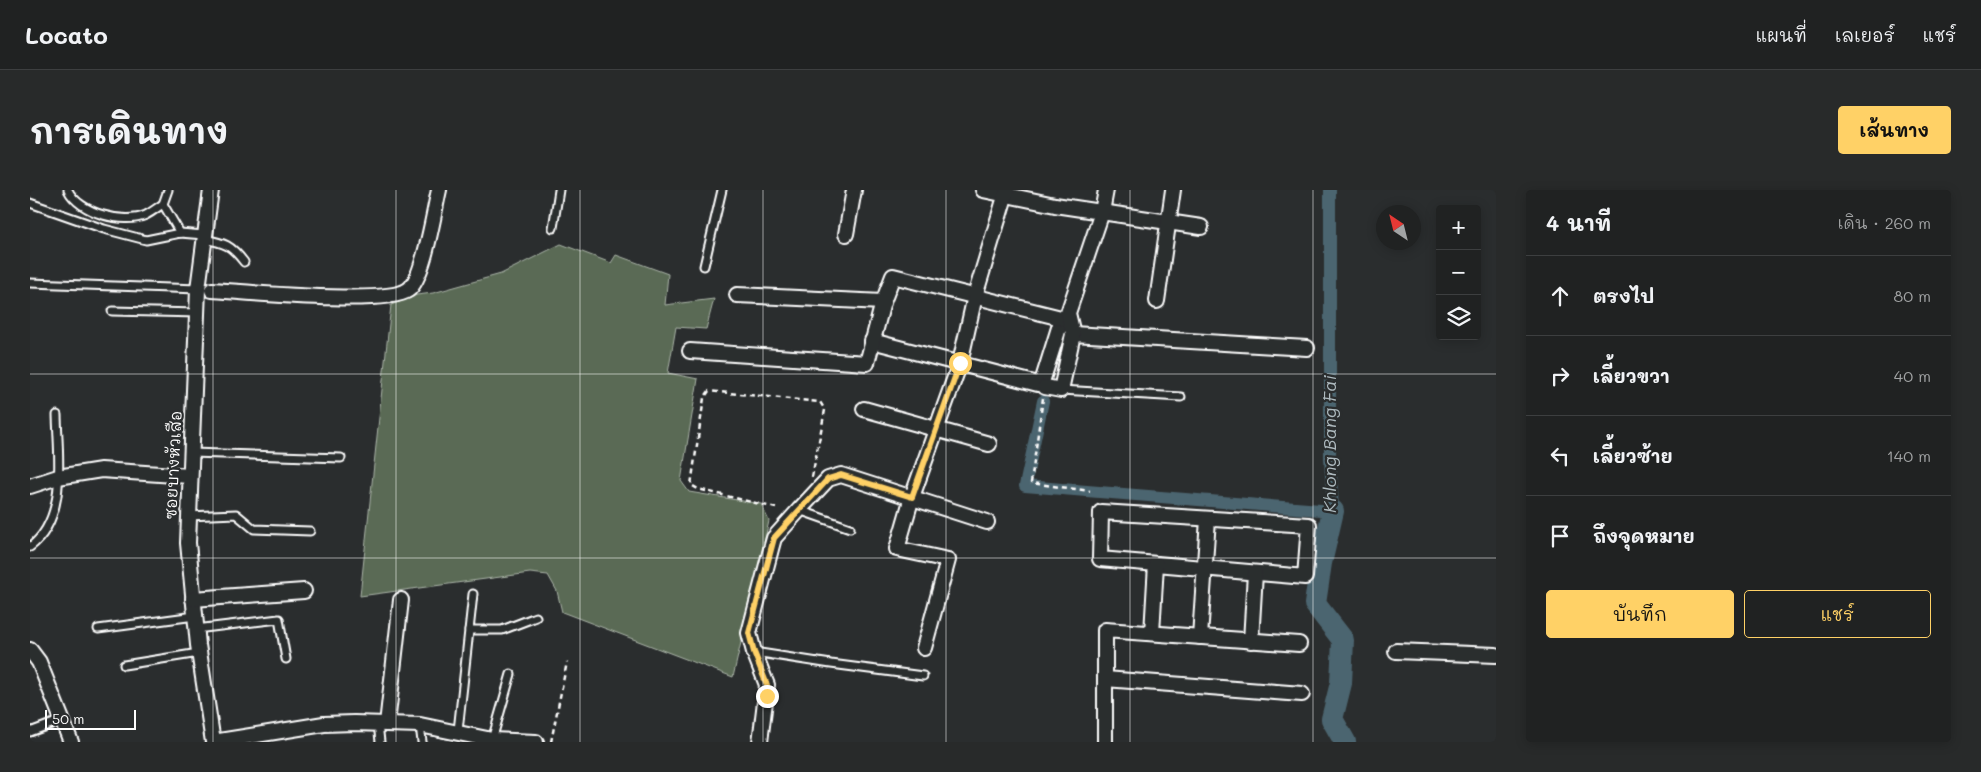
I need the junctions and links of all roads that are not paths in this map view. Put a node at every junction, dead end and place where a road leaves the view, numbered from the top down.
1 (68, 190) edge
2 (168, 190) edge
3 (211, 190) edge
4 (439, 190) edge
5 (559, 190) edge
6 (722, 190) edge
7 (854, 190) edge
8 (983, 190) edge
9 (1106, 190) edge
10 (1173, 190) edge
11 (1006, 192) edge
12 (30, 203) edge
13 (163, 204) junction
14 (1102, 212) junction
15 (1169, 222) junction
16 (553, 228) dead end
17 (1201, 228) dead end
18 (180, 233) junction
19 (846, 234) dead end
20 (204, 237) junction
21 (244, 262) dead end
22 (704, 266) dead end
23 (32, 282) edge
24 (205, 290) junction
25 (737, 295) dead end
26 (975, 296) junction
27 (1157, 300) dead end
28 (883, 302) junction
29 (112, 311) dead end
30 (198, 313) junction
31 (1065, 319) junction
32 (1073, 334) junction
33 (872, 341) junction
34 (1307, 348) dead end
35 (690, 352) dead end
36 (960, 363) junction
37 (1045, 387) road end
38 (1061, 390) junction
39 (1181, 397) dead end
40 (864, 409) dead end
41 (57, 415) dead end
42 (937, 430) junction
43 (989, 444) dead end
44 (190, 453) junction
45 (341, 458) dead end
46 (189, 476) junction
47 (58, 477) junction
48 (30, 486) edge
49 (912, 497) junction
50 (799, 510) junction
51 (188, 516) junction
52 (1208, 519) junction
53 (987, 522) dead end
54 (850, 528) dead end
55 (310, 531) dead end
56 (30, 547) edge
57 (1156, 564) junction
58 (1205, 568) junction
59 (1255, 573) junction
60 (304, 591) dead end
61 (473, 594) dead end
62 (193, 600) junction
63 (400, 600) dead end
64 (536, 617) dead end
65 (195, 622) junction
66 (98, 629) dead end
67 (469, 630) junction
68 (1152, 633) junction
69 (1200, 637) junction
70 (1250, 641) junction
71 (1299, 644) dead end
72 (924, 648) dead end
73 (30, 650) edge
74 (1396, 651) dead end
75 (754, 652) junction
76 (199, 654) junction
77 (1496, 655) edge
78 (286, 659) dead end
79 (124, 665) dead end
80 (511, 674) dead end
81 (923, 676) dead end
82 (1105, 679) junction
83 (1302, 694) dead end
84 (62, 720) junction
85 (383, 724) junction
86 (420, 725) junction
87 (458, 731) junction
88 (30, 732) edge
89 (492, 740) junction
90 (511, 741) edge
91 (71, 742) edge
92 (213, 742) edge
93 (380, 742) edge
94 (422, 742) edge
95 (536, 742) edge
96 (760, 742) edge
97 (1105, 742) edge

1 - 13 lane
2 - 13 lane
3 - 20 street, ซอยบางหัวเสือ
4 - 24 street
5 - 16 lane
6 - 22 lane
7 - 19 street
8 - 11 street
9 - 14 street
10 - 15 street
11 - 14 street
11 - 26 street
12 - 18 lane
13 - 18 lane
14 - 15 street
14 - 31 street
15 - 17 street
15 - 27 street
18 - 20 lane
20 - 21 lane
20 - 24 street, ซอยบางหัวเสือ
23 - 24 lane
24 - 30 street, ซอยบางหัวเสือ
25 - 28 street
26 - 28 street
26 - 31 street
26 - 36 street
28 - 33 street
29 - 30 lane
30 - 44 street, ซอยบางหัวเสือ
31 - 32 street
31 - 36 street
32 - 34 street
32 - 38 street
33 - 35 street
33 - 36 street
36 - 42 street
37 - 38 street
38 - 39 lane
40 - 42 street
41 - 47 lane
42 - 43 street
42 - 49 street
44 - 45 lane
44 - 46 street, ซอยบางหัวเสือ
46 - 47 street
46 - 51 street, ซอยบางหัวเสือ
47 - 48 street
47 - 56 lane
49 - 50 street
49 - 53 street
49 - 72 street
50 - 54 lane
50 - 75 street
51 - 55 lane
51 - 62 street, ซอยบางหัวเสือ
52 - 57 street
52 - 58 street
52 - 59 street
57 - 58 street
57 - 68 street
58 - 59 street
58 - 69 street
59 - 70 street
60 - 62 street
61 - 67 lane
62 - 65 street, ซอยบางหัวเสือ
63 - 85 street
64 - 67 lane
65 - 66 lane
65 - 76 street, ซอยบางหัวเสือ
65 - 78 lane
67 - 87 lane
68 - 69 street
68 - 82 street
69 - 70 street
70 - 71 street
73 - 84 street
74 - 77 street
75 - 81 lane
75 - 96 street
76 - 79 lane
76 - 92 street, ซอยบางหัวเสือ
80 - 89 lane
82 - 83 street
82 - 97 street
84 - 88 lane
84 - 91 street
85 - 86 street
85 - 92 street
85 - 93 lane
86 - 87 street
86 - 94 lane
87 - 89 street
89 - 90 street
90 - 95 street

